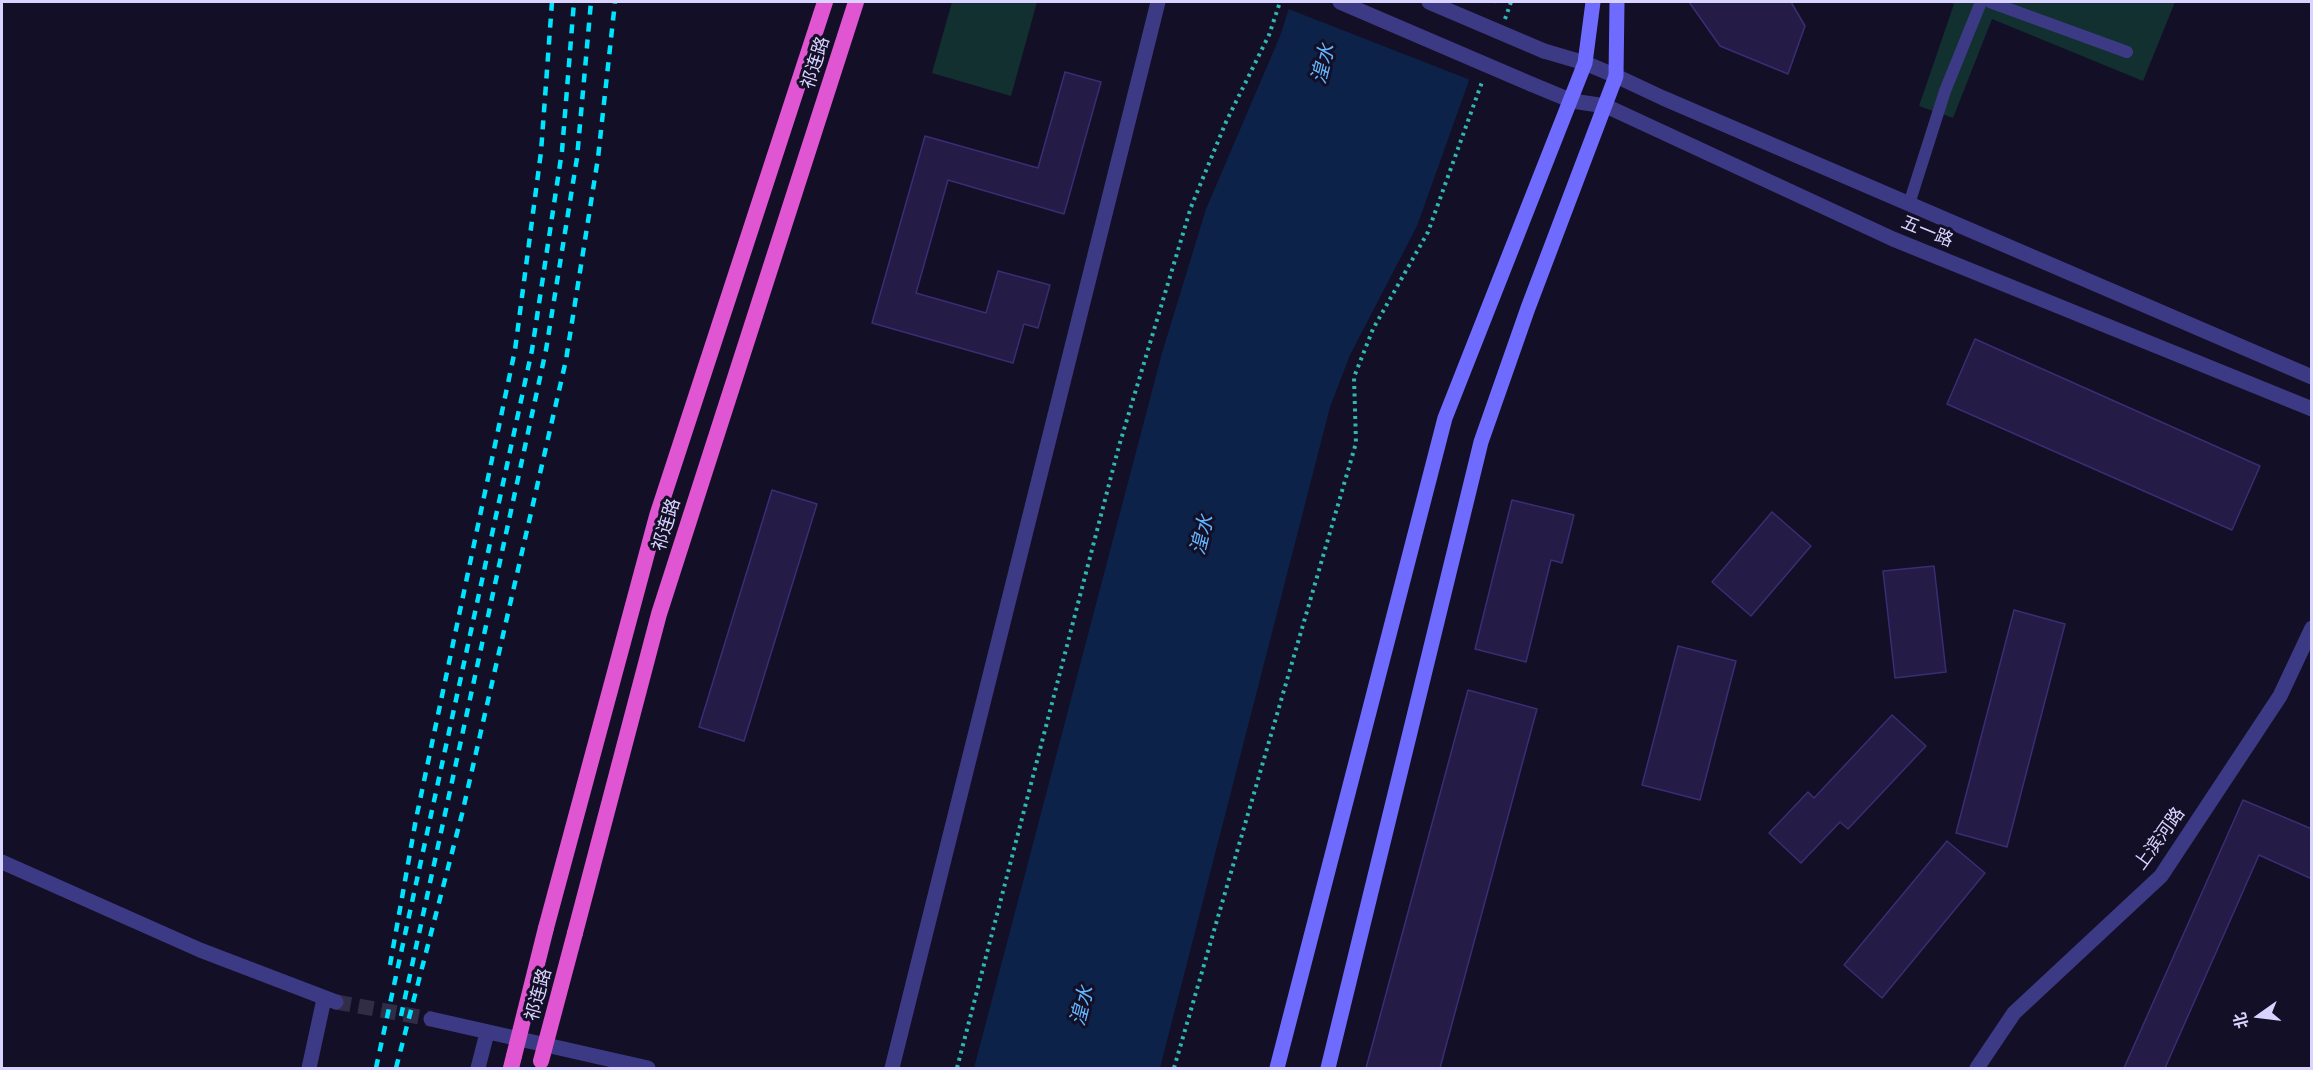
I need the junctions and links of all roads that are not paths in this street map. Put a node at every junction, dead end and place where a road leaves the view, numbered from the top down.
1 (825, 2) edge
2 (856, 2) edge
3 (1158, 2) edge
4 (1340, 2) edge
5 (1429, 2) edge
6 (1593, 2) edge
7 (1617, 2) edge
8 (1981, 2) edge
9 (1990, 2) edge
10 (2127, 52) dead end
11 (1585, 63) junction
12 (1616, 76) junction
13 (1572, 101) junction
14 (1606, 106) junction
15 (1909, 204) junction
16 (2312, 377) edge
17 (2312, 409) edge
18 (2312, 628) edge
19 (2, 862) edge
20 (431, 1019) tunnel mouth
21 (487, 1033) junction
22 (513, 1062) edge
23 (540, 1065) edge
24 (309, 1068) edge
25 (478, 1068) edge
26 (648, 1068) edge
27 (892, 1068) edge
28 (1277, 1068) edge
29 (1328, 1068) edge
30 (1977, 1068) edge

1 - 22 highway, 祁连路, bridge
2 - 23 highway, 祁连路, bridge
3 - 27 street
4 - 13 street, 五一路, bridge
5 - 11 street, 五一路, bridge
6 - 11 main road
7 - 12 main road
8 - 15 lane
9 - 10 lane
11 - 12 street, 五一路
11 - 13 main road
12 - 14 main road
12 - 15 street, 五一路
13 - 14 street, 五一路
13 - 28 main road
14 - 17 street, 五一路
14 - 29 main road
15 - 16 street, 五一路
18 - 30 street, 上滨河路
19 - 24 street
20 - 21 street
21 - 25 street
21 - 26 street

